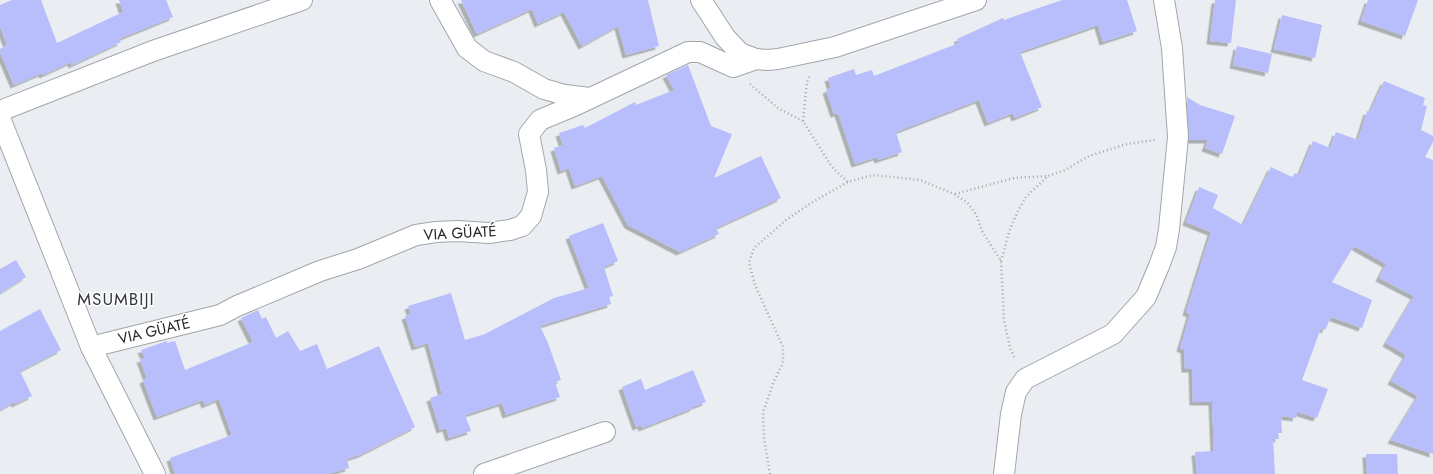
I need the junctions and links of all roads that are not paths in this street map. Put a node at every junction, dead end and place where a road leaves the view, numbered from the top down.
1 (302, 0) edge
2 (440, 0) edge
3 (701, 0) edge
4 (976, 0) edge
5 (1164, 0) edge
6 (756, 59) junction
7 (590, 98) junction
8 (0, 111) edge
9 (0, 118) edge
10 (92, 347) junction
11 (605, 432) dead end
12 (155, 474) edge
13 (484, 474) edge
14 (1004, 474) edge

1 - 8 street
2 - 7 street
3 - 6 street
4 - 6 street
5 - 14 street
6 - 7 street, VIA GÜATÉ
7 - 10 street, VIA GÜATÉ
9 - 10 street
10 - 12 street
11 - 13 street

